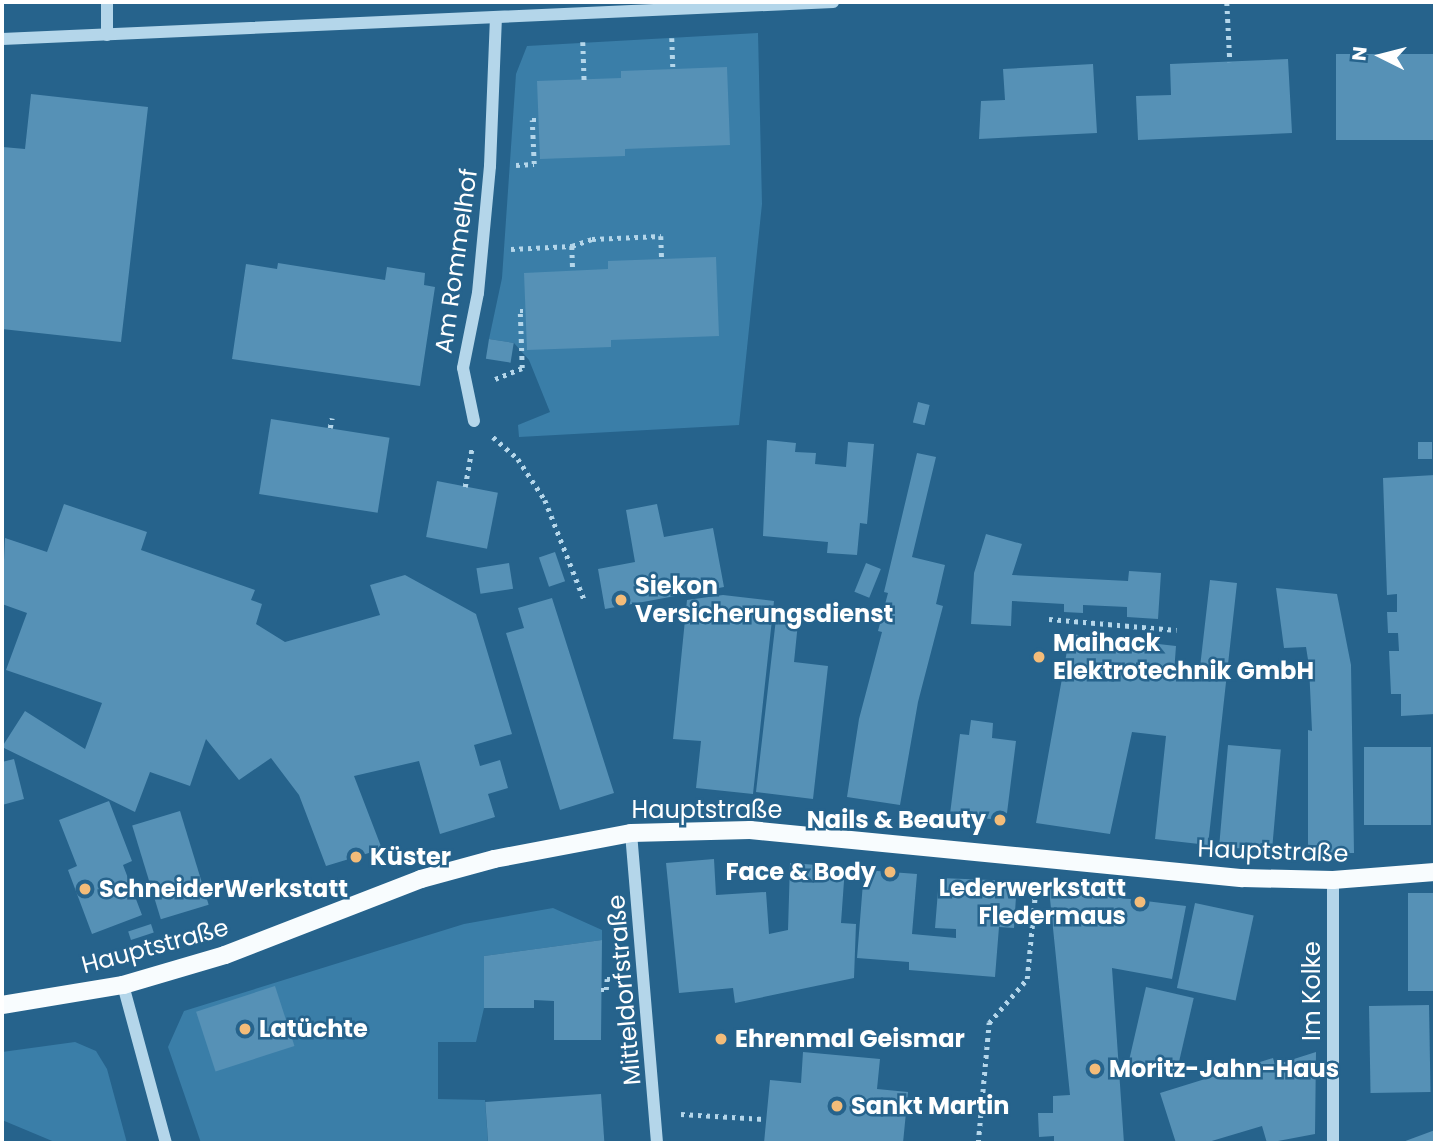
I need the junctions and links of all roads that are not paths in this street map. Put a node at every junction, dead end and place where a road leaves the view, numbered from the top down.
1 (107, 2) edge
2 (833, 2) edge
3 (496, 17) junction
4 (107, 35) junction
5 (2, 40) edge
6 (474, 421) road end
7 (631, 833) junction
8 (1435, 872) edge
9 (1333, 880) junction
10 (123, 985) junction
11 (2, 1005) edge
12 (166, 1143) edge
13 (657, 1143) edge
14 (1333, 1143) edge

1 - 4 street
2 - 3 street
3 - 4 street
3 - 6 street, Am Rommelhof
4 - 5 street
7 - 9 main road, Hauptstraße
7 - 10 main road, Hauptstraße
7 - 13 street, Mitteldorfstraße
8 - 9 main road, Hauptstraße
9 - 14 street, Im Kolke
10 - 11 main road, Hauptstraße
10 - 12 street

